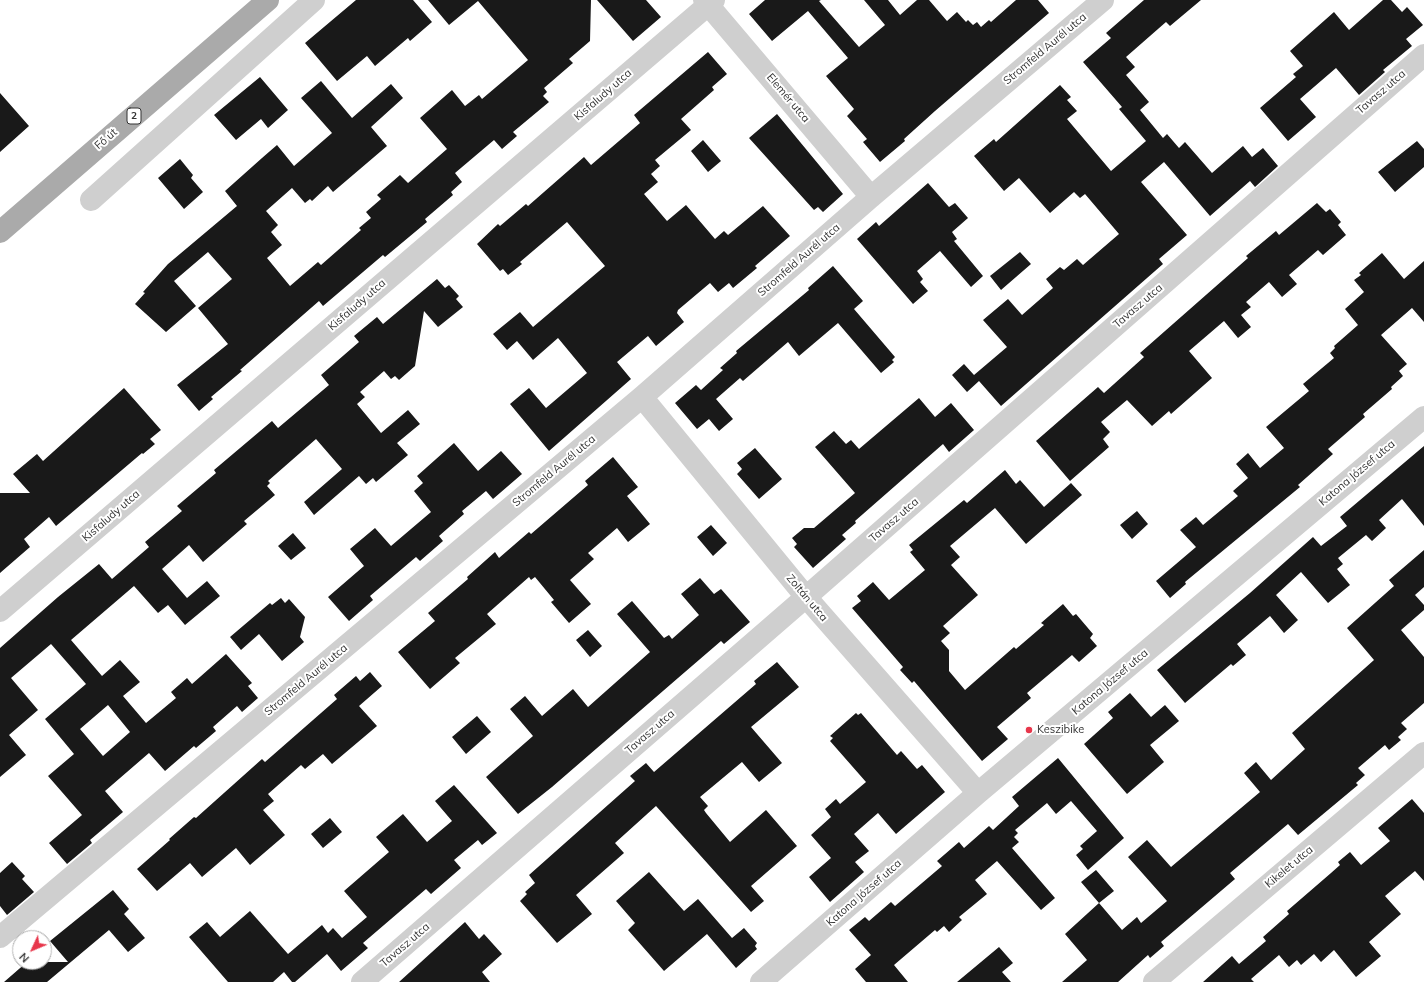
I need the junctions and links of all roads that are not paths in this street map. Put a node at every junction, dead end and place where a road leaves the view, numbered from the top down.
1 (268, 0) edge
2 (314, 0) edge
3 (1103, 0) edge
4 (709, 2) edge
5 (1424, 55) edge
6 (871, 196) junction
7 (91, 200) dead end
8 (0, 232) edge
9 (642, 397) junction
10 (1424, 417) edge
11 (806, 597) junction
12 (0, 611) edge
13 (1424, 752) edge
14 (978, 794) junction
15 (0, 937) edge
16 (362, 982) edge
17 (761, 982) edge
18 (1154, 982) edge

1 - 8 main road, Fő út / 2
2 - 7 street
3 - 6 street, Stromfeld Aurél utca
4 - 6 street, Elemér utca
4 - 12 street, Kisfaludy utca
5 - 11 street, Tavasz utca
6 - 9 street, Stromfeld Aurél utca
9 - 11 street, Zoltán utca
9 - 15 street, Stromfeld Aurél utca
10 - 14 street, Katona József utca
11 - 14 street, Zoltán utca
11 - 16 street, Tavasz utca
13 - 18 street, Kikelet utca
14 - 17 street, Katona József utca

